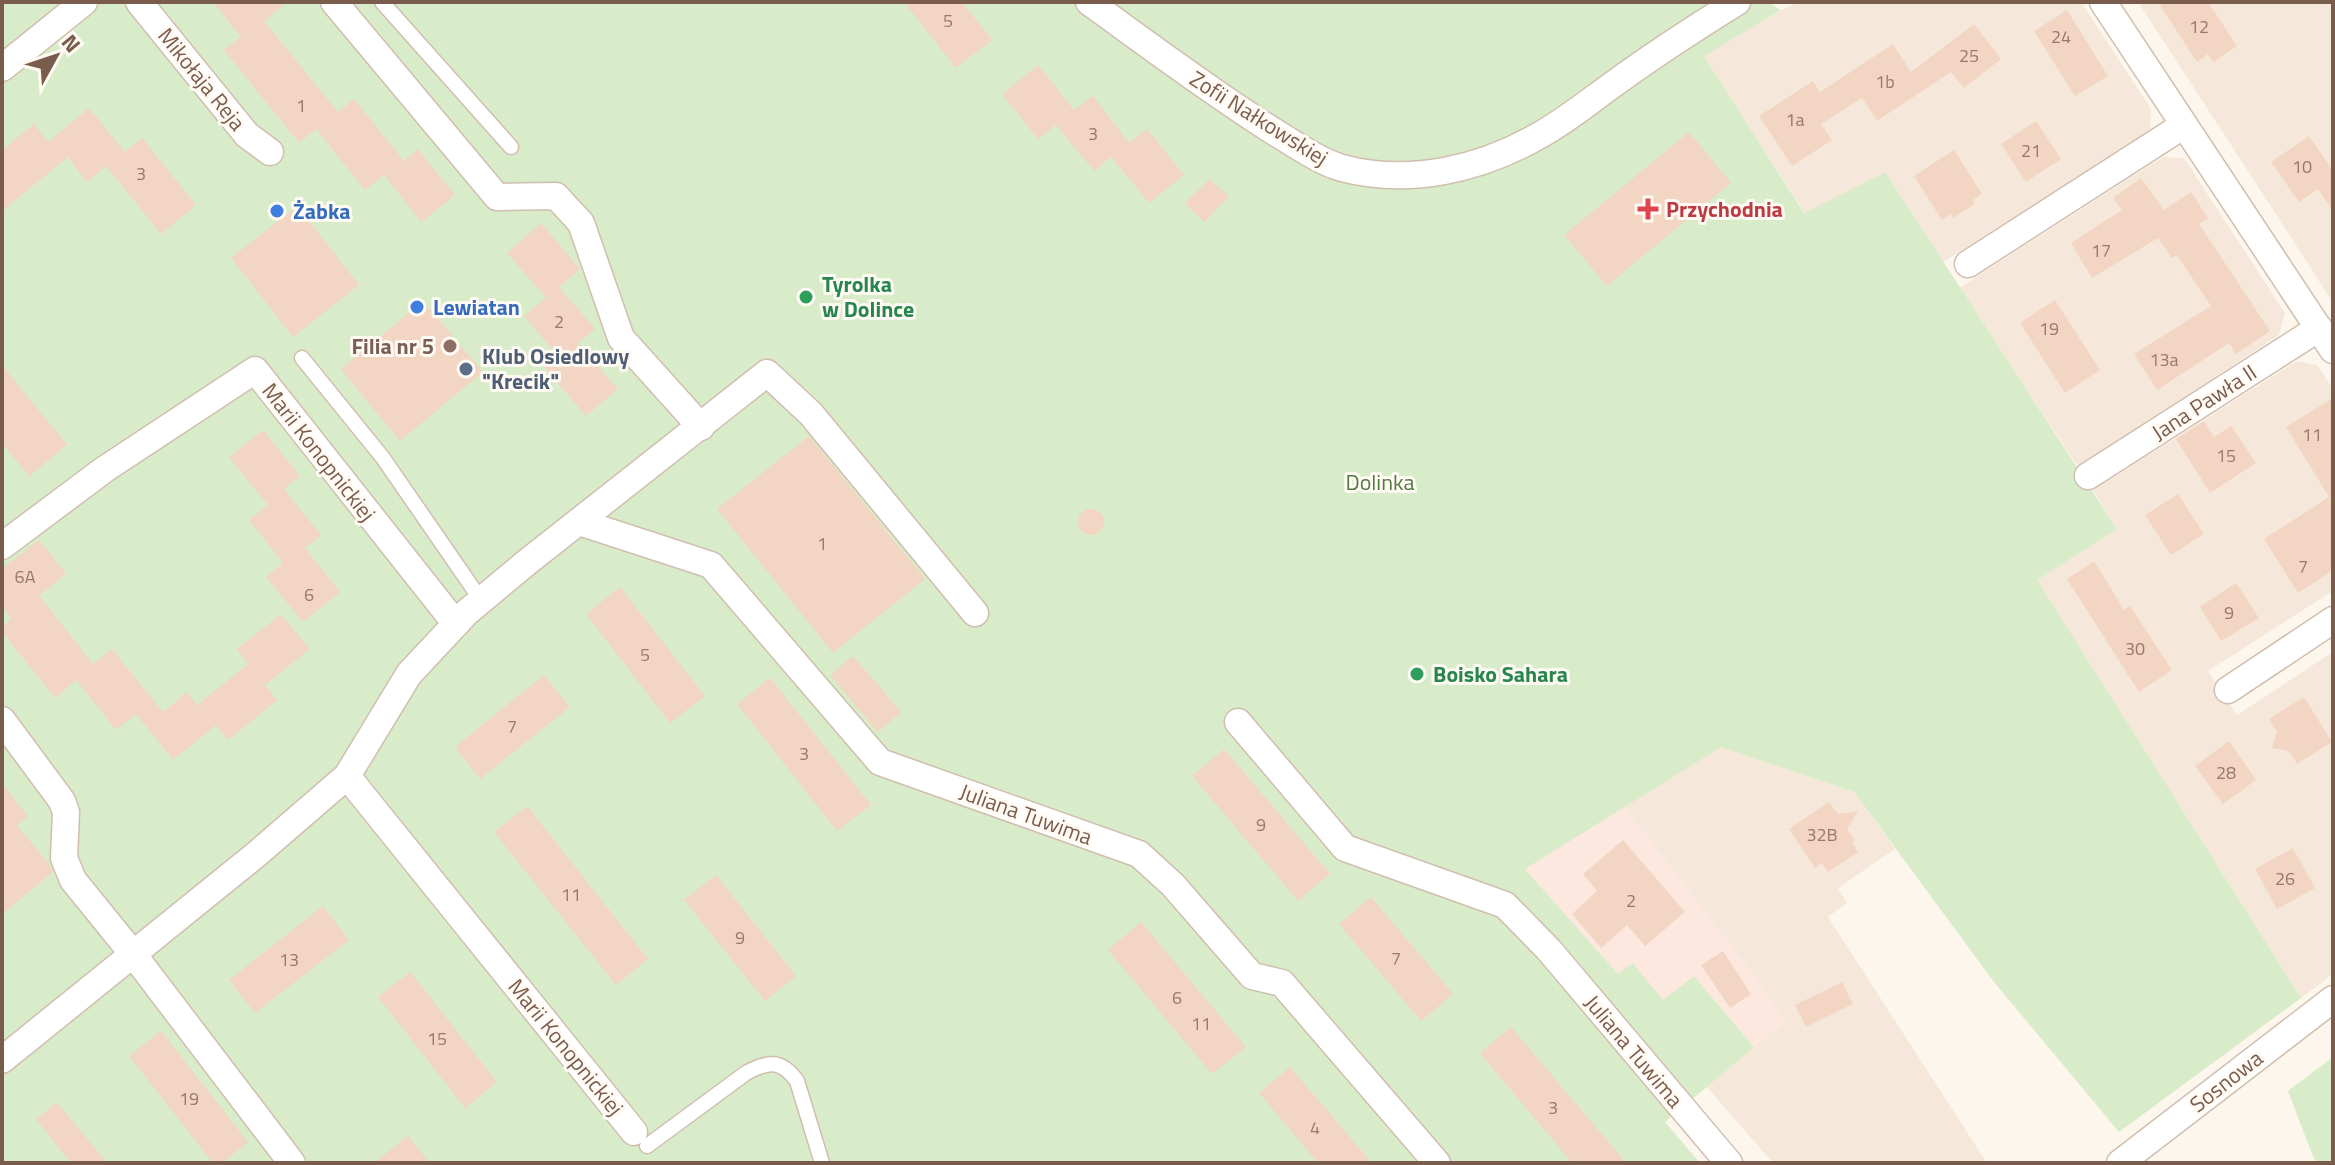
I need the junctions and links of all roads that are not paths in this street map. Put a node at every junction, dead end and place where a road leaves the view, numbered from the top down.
1 (84, 2) edge
2 (139, 2) edge
3 (334, 2) edge
4 (382, 2) edge
5 (1089, 2) edge
6 (1737, 2) edge
7 (2103, 2) edge
8 (2, 68) edge
9 (2184, 125) junction
10 (511, 147) dead end
11 (270, 152) dead end
12 (1968, 264) dead end
13 (2326, 339) edge
14 (302, 358) dead end
15 (701, 427) junction
16 (2088, 476) dead end
17 (579, 522) junction
18 (2, 546) edge
19 (481, 600) junction
20 (975, 613) dead end
21 (2333, 620) edge
22 (456, 624) junction
23 (2228, 690) dead end
24 (2, 720) edge
25 (1238, 722) dead end
26 (347, 776) junction
27 (133, 954) junction
28 (2333, 999) edge
29 (2, 1060) edge
30 (640, 1139) junction
31 (292, 1163) edge
32 (650, 1163) edge
33 (822, 1163) edge
34 (1437, 1163) edge
35 (1729, 1163) edge
36 (2120, 1163) edge

1 - 8 street
2 - 11 street, Mikołaja Reja
3 - 15 street
4 - 10 lane
5 - 6 street, Zofii Nałkowskiej
7 - 9 street, Jana Pawła II
9 - 12 street
9 - 13 street, Jana Pawła II
13 - 16 street, Jana Pawła II
14 - 19 lane
15 - 17 street
15 - 20 street
17 - 19 street
17 - 34 street, Juliana Tuwima
18 - 22 street, Marii Konopnickiej
19 - 22 street
21 - 23 street
22 - 26 street
24 - 27 street
25 - 35 street, Juliana Tuwima
26 - 27 street
26 - 30 street, Marii Konopnickiej
27 - 29 street
27 - 31 street
28 - 36 street, Sosnowa
30 - 32 lane
30 - 33 lane

